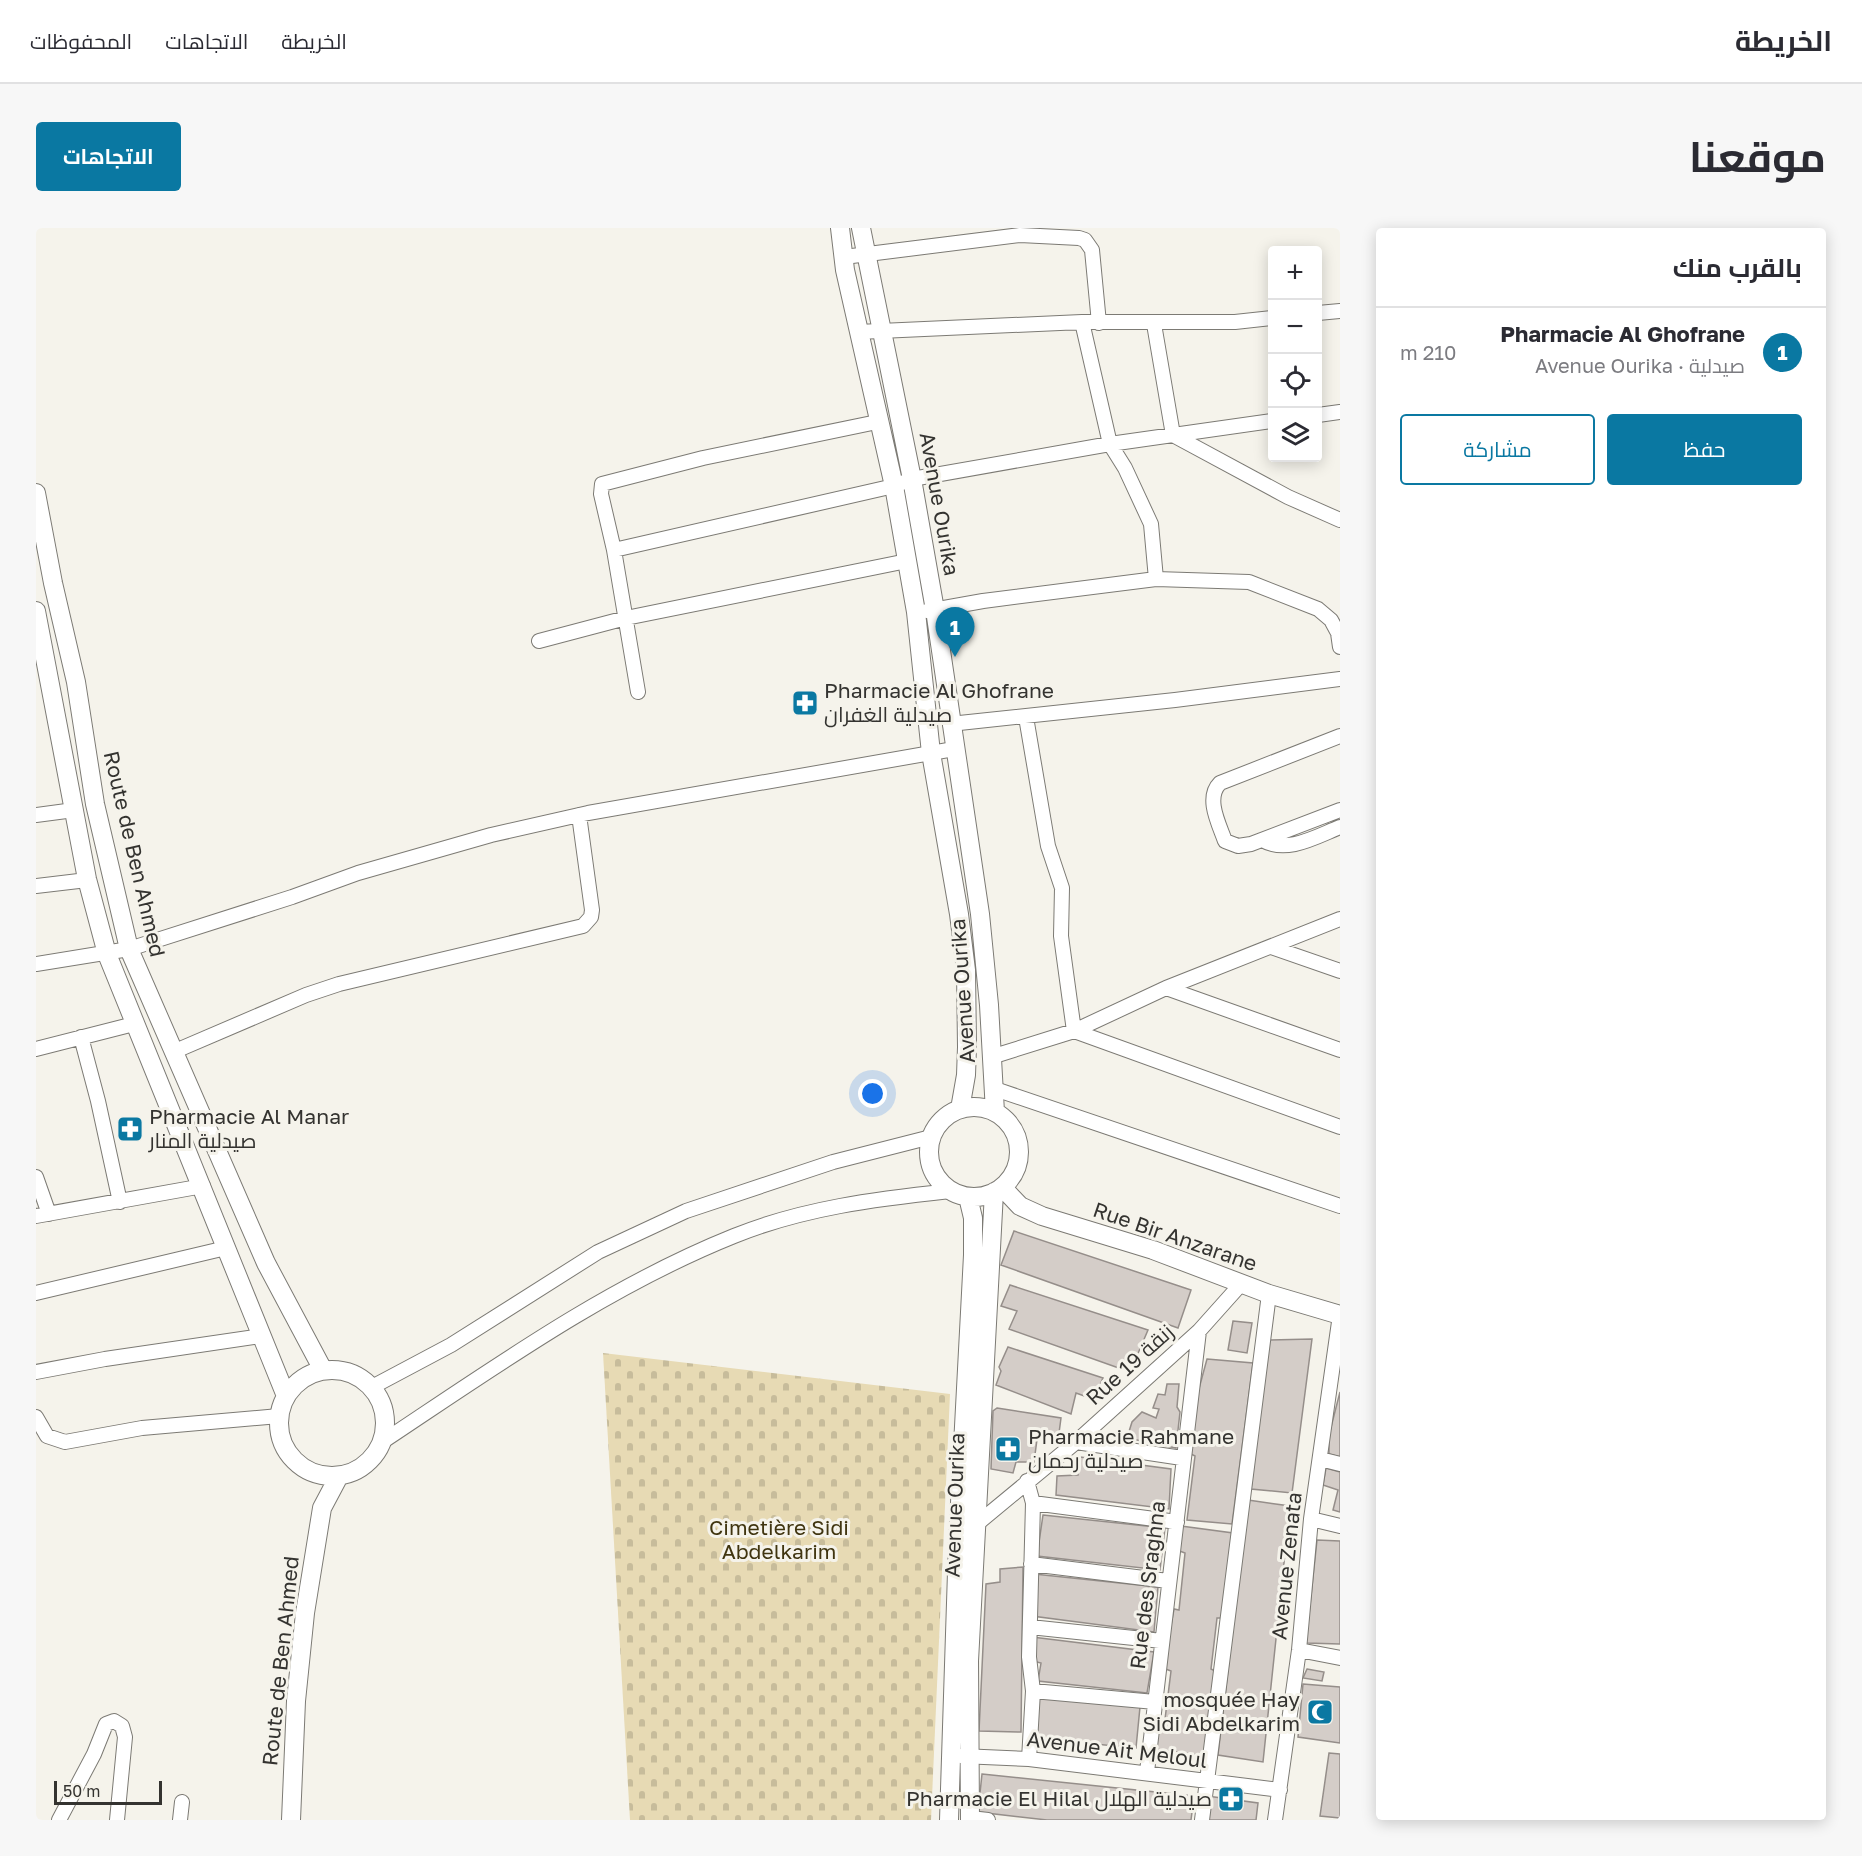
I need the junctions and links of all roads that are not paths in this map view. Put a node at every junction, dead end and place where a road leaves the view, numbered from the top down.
1 (840, 228) edge
2 (861, 228) edge
3 (867, 252) junction
4 (844, 257) junction
5 (1340, 311) edge
6 (1322, 313) edge
7 (1268, 318) edge
8 (1082, 322) junction
9 (1099, 322) junction
10 (1154, 324) junction
11 (882, 330) junction
12 (858, 332) junction
13 (1340, 412) edge
14 (1322, 414) edge
15 (877, 422) junction
16 (1268, 422) edge
17 (1173, 435) junction
18 (1110, 444) junction
19 (912, 479) junction
20 (894, 486) junction
21 (36, 493) edge
22 (1340, 519) edge
23 (614, 550) junction
24 (907, 561) junction
25 (1156, 579) junction
26 (935, 610) junction
27 (36, 611) edge
28 (916, 612) junction
29 (626, 618) junction
30 (538, 641) dead end
31 (1340, 647) edge
32 (40, 655) edge
33 (1340, 679) edge
34 (638, 692) dead end
35 (1026, 717) junction
36 (950, 724) junction
37 (1340, 736) edge
38 (954, 749) junction
39 (931, 753) junction
40 (74, 810) junction
41 (1340, 810) edge
42 (36, 815) edge
43 (579, 815) junction
44 (1340, 827) edge
45 (1262, 840) junction
46 (87, 880) junction
47 (36, 886) edge
48 (1340, 919) edge
49 (1271, 947) junction
50 (129, 949) junction
51 (107, 954) junction
52 (36, 964) edge
53 (1340, 971) edge
54 (1166, 988) junction
55 (134, 1024) junction
56 (1074, 1031) junction
57 (81, 1037) junction
58 (36, 1049) edge
59 (1340, 1050) edge
60 (173, 1052) junction
61 (991, 1057) junction
62 (992, 1088) junction
63 (960, 1109) junction
64 (995, 1112) junction
65 (1340, 1128) edge
66 (932, 1137) junction
67 (36, 1177) edge
68 (203, 1186) junction
69 (998, 1190) junction
70 (950, 1191) junction
71 (968, 1197) junction
72 (120, 1202) junction
73 (1340, 1206) edge
74 (42, 1215) edge
75 (226, 1248) junction
76 (1241, 1284) junction
77 (36, 1293) edge
78 (1269, 1294) junction
79 (1340, 1315) edge
80 (1199, 1331) junction
81 (261, 1336) junction
82 (323, 1370) junction
83 (36, 1372) edge
84 (372, 1387) junction
85 (286, 1396) junction
86 (279, 1416) junction
87 (36, 1418) edge
88 (382, 1442) junction
89 (1076, 1442) junction
90 (1182, 1458) junction
91 (1320, 1459) junction
92 (1340, 1464) edge
93 (313, 1473) junction
94 (339, 1476) junction
95 (1027, 1481) junction
96 (1033, 1503) junction
97 (322, 1508) junction
98 (1311, 1518) junction
99 (1176, 1522) junction
100 (977, 1523) junction
101 (1340, 1526) edge
102 (958, 1541) junction
103 (1031, 1564) junction
104 (1168, 1581) junction
105 (1030, 1627) junction
106 (1162, 1641) junction
107 (1299, 1650) junction
108 (1340, 1658) edge
109 (1033, 1691) junction
110 (1155, 1702) junction
111 (959, 1756) junction
112 (1029, 1759) junction
113 (1147, 1772) junction
114 (1208, 1783) junction
115 (1280, 1790) junction
116 (182, 1802) dead end
117 (970, 1819) edge
118 (59, 1820) edge
119 (117, 1820) edge
120 (180, 1820) edge
121 (291, 1820) edge
122 (949, 1820) edge
123 (988, 1820) edge
124 (1202, 1820) edge
125 (1275, 1820) edge

1 - 4 street, Avenue Ourika
2 - 3 street, Avenue Ourika
3 - 4 street
3 - 9 street
3 - 11 street, Avenue Ourika
4 - 12 street, Avenue Ourika
5 - 6 street
7 - 10 street
8 - 9 street
8 - 11 street
8 - 18 street
9 - 10 street
10 - 17 street
11 - 12 street
11 - 19 street, Avenue Ourika
12 - 15 street, Avenue Ourika
13 - 14 street
15 - 20 street, Avenue Ourika
15 - 23 street
16 - 17 street
17 - 18 street
17 - 22 street
18 - 19 street
18 - 25 street
19 - 20 street
19 - 26 street, Avenue Ourika
20 - 23 street
20 - 24 street, Avenue Ourika
21 - 50 street, Route de Ben Ahmed
23 - 29 street
24 - 28 street, Avenue Ourika
24 - 29 street
25 - 26 street
25 - 31 street
26 - 28 street
26 - 36 street, Avenue Ourika
27 - 32 street
28 - 39 street, Avenue Ourika
29 - 30 street
29 - 34 street
32 - 40 street
33 - 35 street
35 - 36 street
35 - 56 street
36 - 38 street, Avenue Ourika
37 - 45 street
38 - 39 street
38 - 61 street, Avenue Ourika
39 - 43 street
39 - 63 street, Avenue Ourika
40 - 42 street
40 - 46 street
41 - 45 street
43 - 50 street
43 - 60 street
44 - 45 street
46 - 47 street
46 - 51 street
48 - 49 street
49 - 53 street
49 - 54 street
50 - 51 street
50 - 60 street, Route de Ben Ahmed
51 - 52 street
51 - 55 street
54 - 56 street
54 - 59 street
55 - 57 street
55 - 68 street
56 - 61 street
56 - 65 street
57 - 58 street
57 - 72 street
60 - 82 street, Route de Ben Ahmed
61 - 62 street, Avenue Ourika
62 - 64 street, Avenue Ourika
62 - 73 street
63 - 64 street
63 - 66 street
64 - 69 street, Avenue Ourika
66 - 70 street
66 - 84 street
67 - 74 street
68 - 72 street
68 - 75 street
69 - 71 street
69 - 76 street, Rue Bir Anzarane
69 - 100 street, Avenue Ourika
70 - 71 street
70 - 88 street
71 - 102 street, Avenue Ourika
72 - 74 street
75 - 77 street
75 - 81 street
76 - 78 street, Rue Bir Anzarane
76 - 80 street, Rue 19 زنقة
78 - 79 street, Rue Bir Anzarane
78 - 114 street
79 - 91 street, Avenue Zenata
80 - 89 street, Rue 19 زنقة
80 - 90 street, Rue des Sraghna
81 - 83 street
81 - 85 street
82 - 84 street
82 - 85 street
84 - 88 street
85 - 86 street
86 - 87 street
86 - 93 street
88 - 94 street
89 - 90 street
89 - 95 street, Rue 19 زنقة
90 - 99 street, Rue des Sraghna
91 - 92 street
91 - 98 street, Avenue Zenata
93 - 94 street
93 - 97 street, Route de Ben Ahmed
94 - 97 street, Route de Ben Ahmed
95 - 96 street
95 - 100 street, Rue 19 زنقة
96 - 99 street
96 - 103 street
97 - 121 street, Route de Ben Ahmed
98 - 101 street
98 - 107 street, Avenue Zenata
99 - 104 street, Rue des Sraghna
100 - 102 street, Rue 19 زنقة
100 - 111 street, Avenue Ourika
102 - 111 street, Avenue Ourika
103 - 104 street
103 - 105 street
104 - 106 street, Rue des Sraghna
105 - 106 street
105 - 109 street
106 - 110 street, Rue des Sraghna
107 - 108 street
107 - 115 street, Avenue Zenata
109 - 110 street
109 - 112 street
110 - 113 street, Rue des Sraghna
111 - 112 street, Avenue Ait Meloul
111 - 117 street, Avenue Ourika
111 - 122 street, Avenue Ourika
112 - 113 street, Avenue Ait Meloul
113 - 114 street, Avenue Ait Meloul
114 - 115 street, Avenue Ait Meloul
114 - 124 street
115 - 125 street, Avenue Zenata
116 - 120 street
117 - 123 street
118 - 119 street

